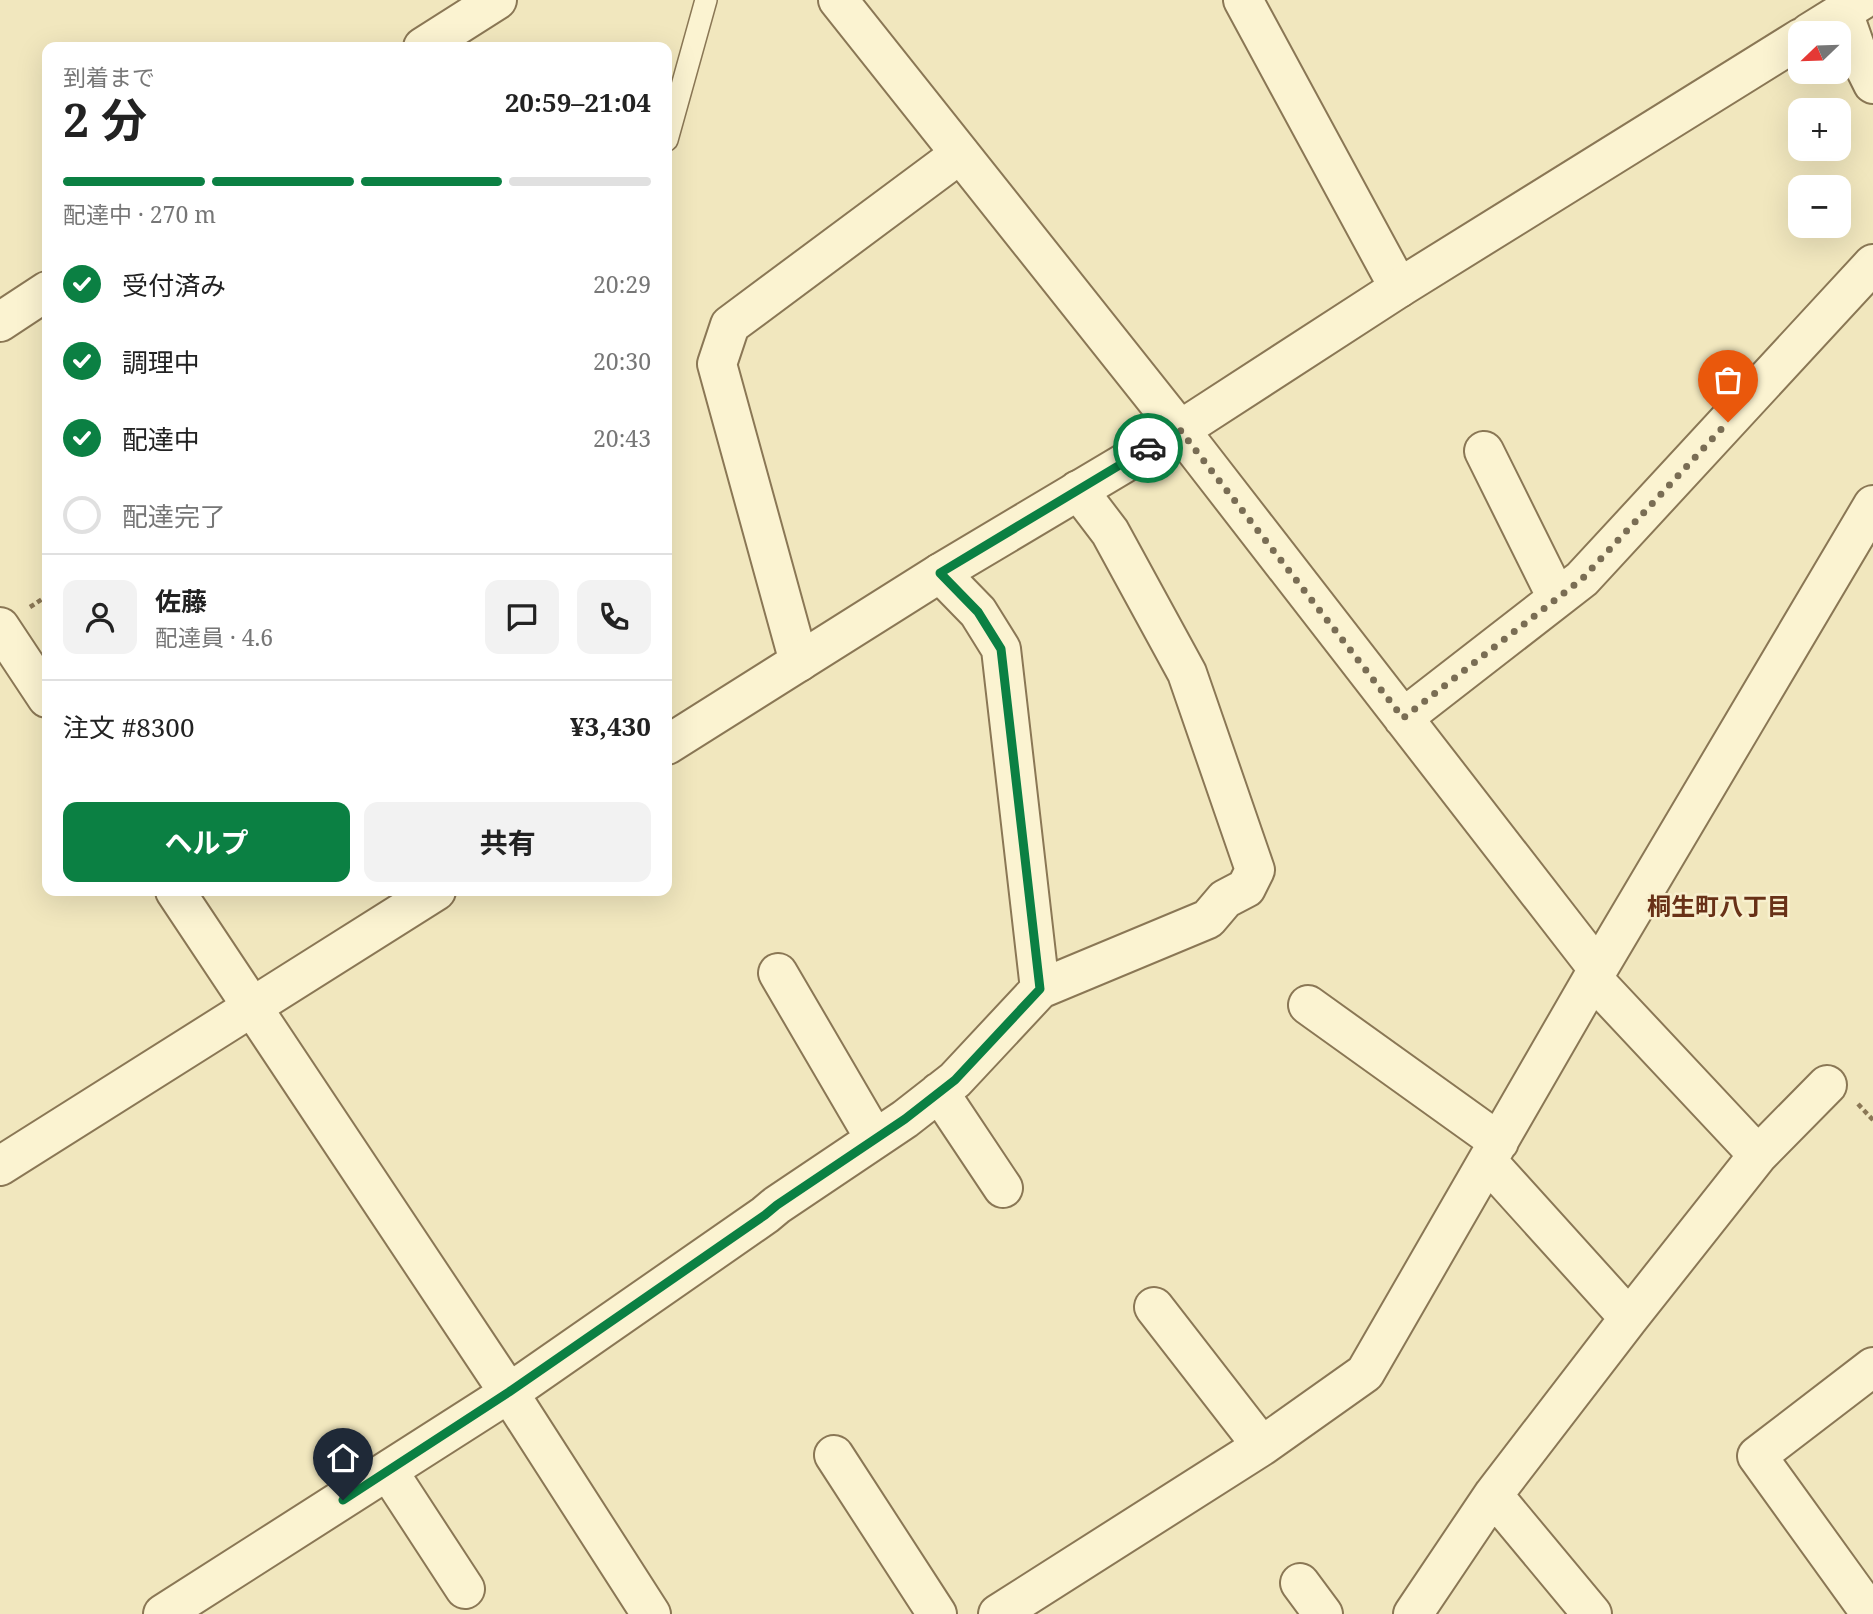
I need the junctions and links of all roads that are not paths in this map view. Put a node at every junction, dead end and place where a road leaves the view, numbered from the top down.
1 (497, 0) edge
2 (706, 0) edge
3 (838, 0) edge
4 (1243, 0) edge
5 (1852, 6) edge
6 (1828, 21) edge
7 (431, 42) edge
8 (1788, 46) edge
9 (1873, 84) edge
10 (672, 122) edge
11 (961, 154) junction
12 (1873, 264) edge
13 (1399, 288) junction
14 (42, 294) edge
15 (0, 322) edge
16 (1180, 430) junction
17 (1484, 452) dead end
18 (1078, 490) junction
19 (1873, 505) edge
20 (940, 573) junction
21 (1557, 597) junction
22 (0, 627) edge
23 (799, 662) junction
24 (42, 690) edge
25 (1403, 718) junction
26 (672, 743) edge
27 (178, 896) edge
28 (428, 896) edge
29 (778, 973) dead end
30 (1595, 974) junction
31 (1040, 989) junction
32 (1308, 1005) dead end
33 (252, 1007) junction
34 (1827, 1085) dead end
35 (939, 1092) junction
36 (876, 1139) junction
37 (1493, 1152) junction
38 (1758, 1155) junction
39 (0, 1166) edge
40 (1003, 1188) dead end
41 (1154, 1307) dead end
42 (1629, 1318) junction
43 (1873, 1367) edge
44 (509, 1392) junction
45 (1262, 1446) junction
46 (834, 1455) dead end
47 (388, 1471) junction
48 (1493, 1495) junction
49 (1300, 1583) dead end
50 (465, 1589) dead end
51 (163, 1614) edge
52 (651, 1614) edge
53 (937, 1614) edge
54 (998, 1614) edge
55 (1323, 1614) edge
56 (1413, 1614) edge
57 (1592, 1614) edge
58 (1871, 1614) edge

1 - 7 street
2 - 10 lane
3 - 11 street
4 - 13 street
5 - 6 street
5 - 9 street
8 - 13 street
11 - 16 street
11 - 23 street
12 - 21 street
13 - 16 street
14 - 15 street
16 - 18 street
16 - 25 street
17 - 21 street
18 - 20 street
18 - 31 street
19 - 30 street
20 - 23 street
20 - 31 street
21 - 25 street
22 - 24 street
23 - 26 street
25 - 30 street
27 - 33 street
28 - 33 street
29 - 36 street
30 - 37 street
30 - 38 street
31 - 35 street
32 - 37 street
33 - 39 street
33 - 44 street
34 - 38 street
35 - 36 street
35 - 40 street
36 - 44 street
37 - 42 street
37 - 45 street
38 - 42 street
41 - 45 street
42 - 48 street
43 - 58 street
44 - 47 street
44 - 52 street
45 - 54 street
46 - 53 street
47 - 50 street
47 - 51 street
48 - 56 street
48 - 57 street
49 - 55 street

